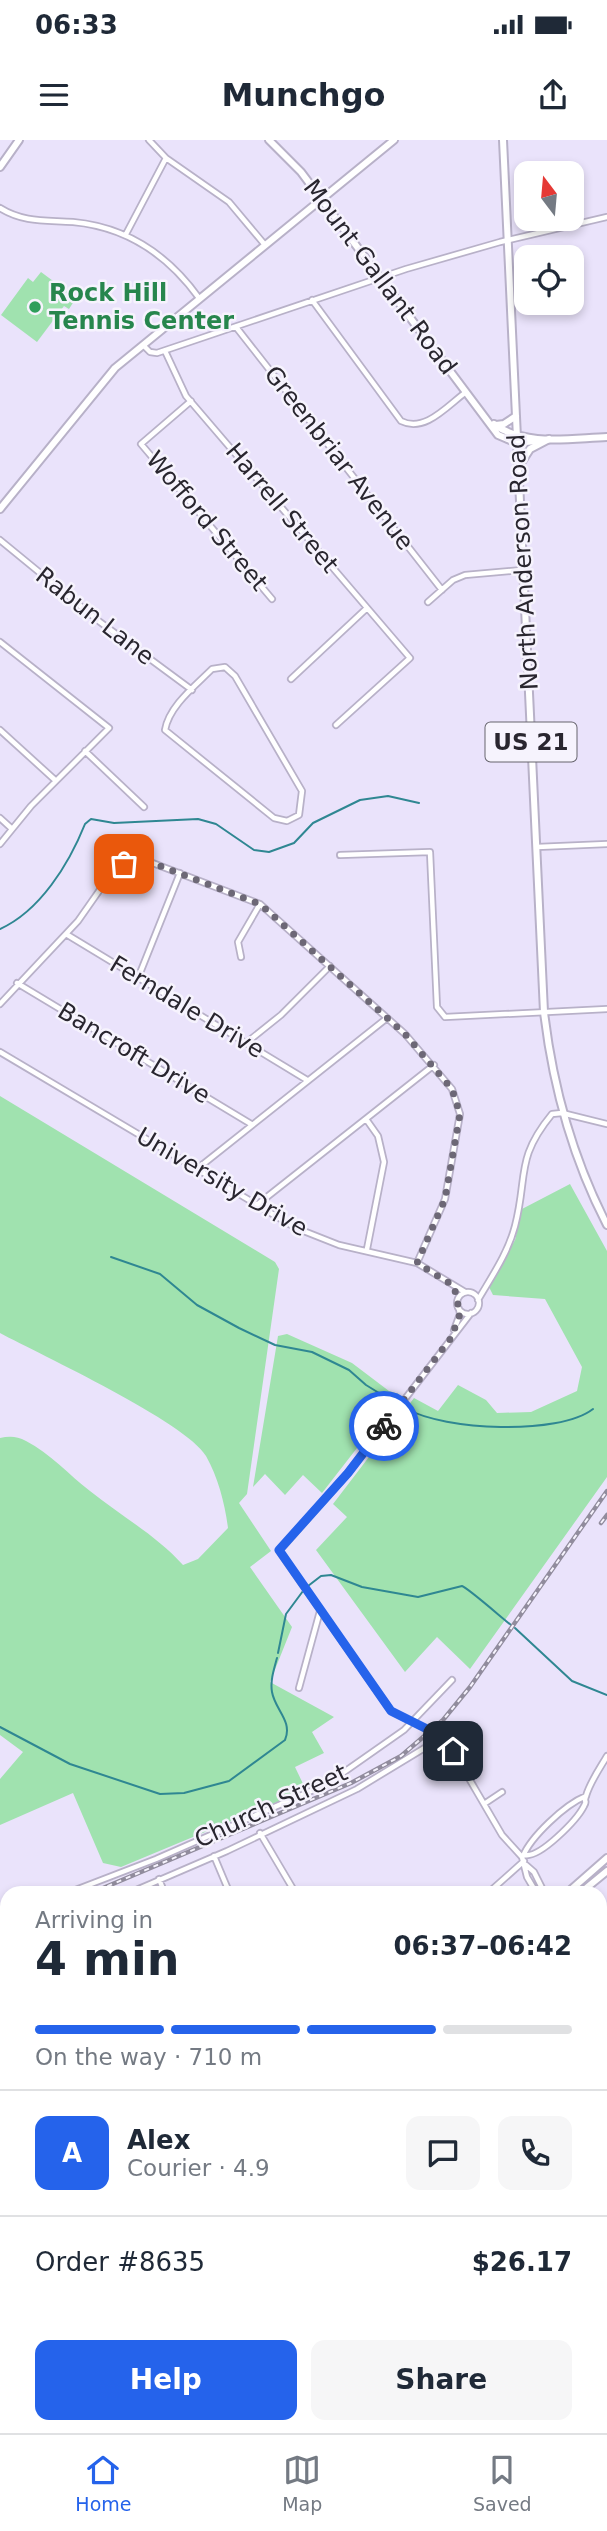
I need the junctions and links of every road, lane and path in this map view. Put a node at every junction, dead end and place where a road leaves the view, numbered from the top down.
1 (19, 140) edge
2 (149, 140) edge
3 (269, 140) edge
4 (394, 140) edge
5 (503, 140) edge
6 (166, 158) junction
7 (0, 167) edge
8 (321, 199) junction
9 (0, 208) edge
10 (607, 217) edge
11 (126, 234) junction
12 (507, 240) junction
13 (265, 245) junction
14 (380, 278) junction
15 (199, 298) junction
16 (312, 300) junction
17 (236, 327) junction
18 (143, 345) junction
19 (165, 351) junction
20 (466, 391) junction
21 (191, 401) junction
22 (516, 416) junction
23 (487, 419) junction
24 (496, 425) junction
25 (607, 437) edge
26 (549, 439) junction
27 (516, 440) junction
28 (518, 468) junction
29 (1, 506) edge
30 (0, 540) edge
31 (522, 570) junction
32 (442, 590) junction
33 (272, 599) dead end
34 (428, 603) dead end
35 (367, 608) junction
36 (0, 642) edge
37 (291, 679) dead end
38 (192, 690) junction
39 (337, 725) dead end
40 (0, 730) edge
41 (85, 751) junction
42 (55, 780) junction
43 (144, 807) dead end
44 (0, 818) edge
45 (11, 828) junction
46 (0, 844) edge
47 (607, 845) edge
48 (537, 847) junction
49 (340, 855) dead end
50 (180, 873) junction
51 (260, 904) junction
52 (66, 934) junction
53 (241, 957) dead end
54 (330, 966) junction
55 (138, 978) junction
56 (17, 983) junction
57 (0, 1004) edge
58 (607, 1009) edge
59 (544, 1012) junction
60 (387, 1018) junction
61 (247, 1043) junction
62 (0, 1052) edge
63 (434, 1065) junction
64 (307, 1080) junction
65 (562, 1112) junction
66 (366, 1119) junction
67 (251, 1124) junction
68 (607, 1124) edge
69 (197, 1169) junction
70 (258, 1205) junction
71 (607, 1225) edge
72 (367, 1249) junction
73 (417, 1263) junction
74 (454, 1286) junction
75 (483, 1291) junction
76 (465, 1292) junction
77 (475, 1294) junction
78 (458, 1298) junction
79 (478, 1300) junction
80 (458, 1307) junction
81 (471, 1313) junction
82 (451, 1338) junction
83 (320, 1610) junction
84 (453, 1680) dead end
85 (299, 1688) dead end
86 (412, 1722) junction
87 (441, 1738) junction
88 (607, 1756) edge
89 (502, 1792) dead end
90 (586, 1796) junction
91 (484, 1804) junction
92 (260, 1833) junction
93 (214, 1856) junction
94 (607, 1858) edge
95 (524, 1859) junction
96 (607, 1871) edge
97 (159, 1880) junction
98 (86, 1886) edge
99 (145, 1886) edge
100 (162, 1886) edge
101 (227, 1886) edge
102 (291, 1886) edge
103 (495, 1886) edge
104 (532, 1886) edge
105 (541, 1886) edge
106 (575, 1886) edge
107 (589, 1886) edge

1 - 7 main road
2 - 6 street
3 - 8 main road, Mount Gallant Road
4 - 8 main road
5 - 12 main road, North Anderson Road / US 21
6 - 11 street
6 - 13 street
8 - 13 main road
8 - 14 main road, Mount Gallant Road
9 - 11 street
10 - 12 street
11 - 15 street
12 - 14 street
12 - 22 main road, North Anderson Road / US 21
13 - 15 main road
14 - 16 street
14 - 20 main road, Mount Gallant Road
15 - 18 main road
16 - 17 street
16 - 20 street
17 - 19 street
17 - 32 street, Greenbriar Avenue
18 - 19 street
18 - 29 main road
19 - 21 street, Harrell Street
20 - 23 main road, Mount Gallant Road
21 - 33 street, Wofford Street
21 - 35 street, Harrell Street
22 - 24 main road
22 - 27 main road, North Anderson Road / US 21
23 - 24 main road, Mount Gallant Road
23 - 27 main road, Mount Gallant Road
24 - 27 main road, Mount Gallant Road
25 - 26 main road, Mount Gallant Road
26 - 27 main road, Mount Gallant Road
26 - 28 main road
27 - 28 main road, North Anderson Road / US 21
28 - 31 main road, North Anderson Road / US 21
30 - 38 street, Rabun Lane
31 - 32 street
31 - 48 main road, North Anderson Road / US 21
32 - 34 street
35 - 37 street
35 - 39 street, Harrell Street
36 - 41 street
38 - 38 street
40 - 42 street
41 - 42 street
41 - 43 street
42 - 45 street
44 - 45 street
45 - 46 street
47 - 48 street
48 - 59 main road, North Anderson Road / US 21
49 - 59 street
50 - 51 street
50 - 52 street
50 - 55 street
51 - 53 street
51 - 54 street
52 - 55 street, Ferndale Drive
52 - 56 street
54 - 60 street
54 - 61 street
55 - 61 street, Ferndale Drive
56 - 57 street
56 - 67 street, Bancroft Drive
58 - 59 street
59 - 65 main road, North Anderson Road / US 21
60 - 63 street
60 - 64 street
61 - 64 street, Ferndale Drive
62 - 69 street, University Drive
63 - 66 street
63 - 73 street
64 - 67 street
65 - 68 street
65 - 71 main road, North Anderson Road / US 21
65 - 75 street
66 - 70 street
66 - 72 street
67 - 69 street
69 - 70 street, University Drive
70 - 72 street, University Drive
72 - 73 street, University Drive
73 - 74 street, University Drive
74 - 76 street, University Drive
74 - 78 street
75 - 77 street
75 - 79 street
76 - 77 street
76 - 78 street
77 - 79 street
78 - 80 street
79 - 81 street
80 - 81 street
80 - 82 street
81 - 82 street
82 - 83 street
83 - 85 street
83 - 86 street
84 - 86 street, Church Street
86 - 87 street
86 - 98 street, Church Street
87 - 91 street
87 - 92 street
88 - 90 street
89 - 91 street
90 - 95 street
90 - 95 street
91 - 95 street
92 - 93 street
92 - 102 street
93 - 97 street
93 - 101 street
94 - 106 main road
95 - 103 street
95 - 104 street
95 - 105 street
96 - 107 main road
97 - 99 street
97 - 100 street

